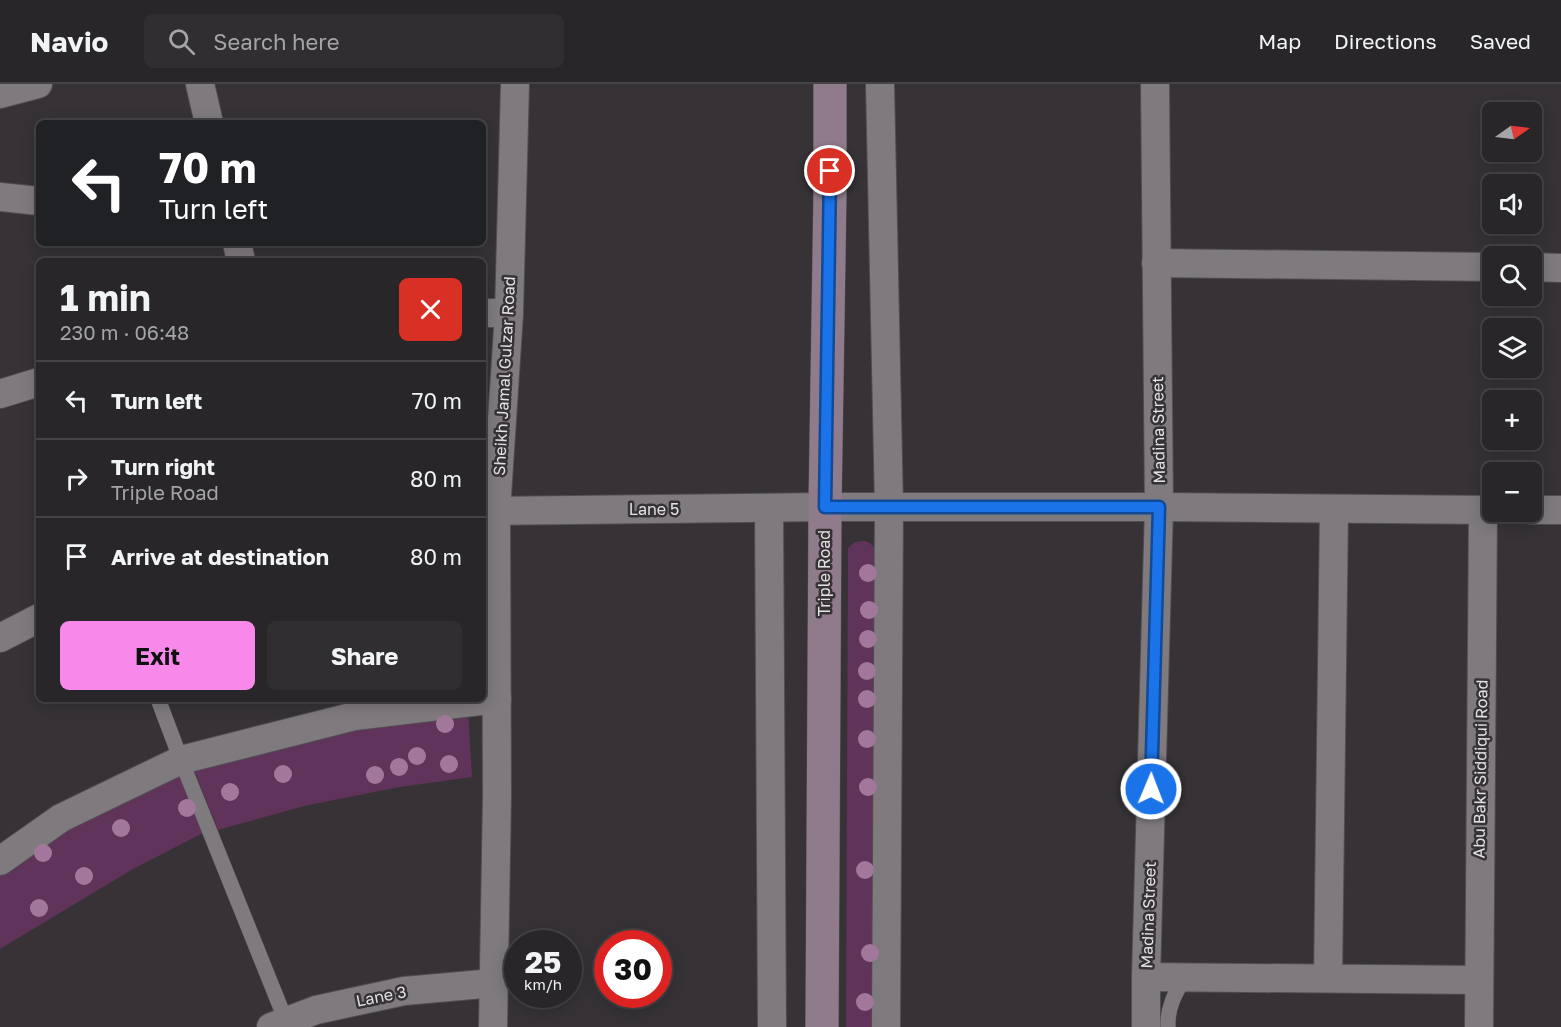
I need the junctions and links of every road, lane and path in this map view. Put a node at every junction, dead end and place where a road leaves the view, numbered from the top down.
1 (38, 84) edge
2 (200, 84) edge
3 (515, 84) edge
4 (830, 84) edge
5 (880, 84) edge
6 (1155, 84) edge
7 (0, 94) edge
8 (208, 120) edge
9 (0, 197) edge
10 (36, 201) edge
11 (1156, 263) junction
12 (1482, 267) edge
13 (1542, 267) edge
14 (1561, 268) edge
15 (496, 313) edge
16 (36, 383) edge
17 (0, 394) edge
18 (825, 507) junction
19 (889, 507) junction
20 (1159, 507) junction
21 (769, 508) junction
22 (1334, 509) junction
23 (489, 510) edge
24 (1482, 510) edge
25 (1542, 510) edge
26 (1561, 510) edge
27 (1488, 522) edge
28 (36, 620) edge
29 (0, 638) edge
30 (497, 699) junction
31 (486, 700) edge
32 (159, 702) edge
33 (473, 702) edge
34 (181, 760) junction
35 (0, 861) edge
36 (1146, 977) junction
37 (1185, 977) junction
38 (1328, 978) junction
39 (1479, 980) junction
40 (494, 983) junction
41 (279, 1024) edge
42 (493, 1027) edge
43 (772, 1027) edge
44 (822, 1027) edge
45 (886, 1027) edge
46 (1146, 1027) edge
47 (1168, 1027) edge
48 (1479, 1027) edge

1 - 7 street
2 - 8 street
3 - 15 street, Sheikh Jamal Gulzar Road
4 - 18 main road, Triple Road
5 - 19 street
6 - 11 street, Madina Street
9 - 10 street
11 - 12 street
11 - 20 street, Madina Street
13 - 14 street
15 - 23 street, Sheikh Jamal Gulzar Road
16 - 17 street
18 - 19 street, Lane 5
18 - 21 street, Lane 5
18 - 44 main road, Triple Road
19 - 20 street, Lane 5
19 - 45 street
20 - 22 street, Lane 5
20 - 36 street, Madina Street
21 - 23 street, Lane 5
21 - 43 street
22 - 24 street, Lane 5
22 - 38 street
23 - 30 street, Sheikh Jamal Gulzar Road
25 - 26 street
27 - 39 street, Abu Bakr Siddiqui Road
28 - 29 street
30 - 31 street
30 - 40 street, Sheikh Jamal Gulzar Road
32 - 34 lane
33 - 34 street
34 - 35 street
34 - 41 lane
36 - 37 street
36 - 46 street, Madina Street
37 - 38 street
37 - 47 lane
38 - 39 street
39 - 48 street, Abu Bakr Siddiqui Road
40 - 41 street, Lane 3
40 - 42 street, Sheikh Jamal Gulzar Road

